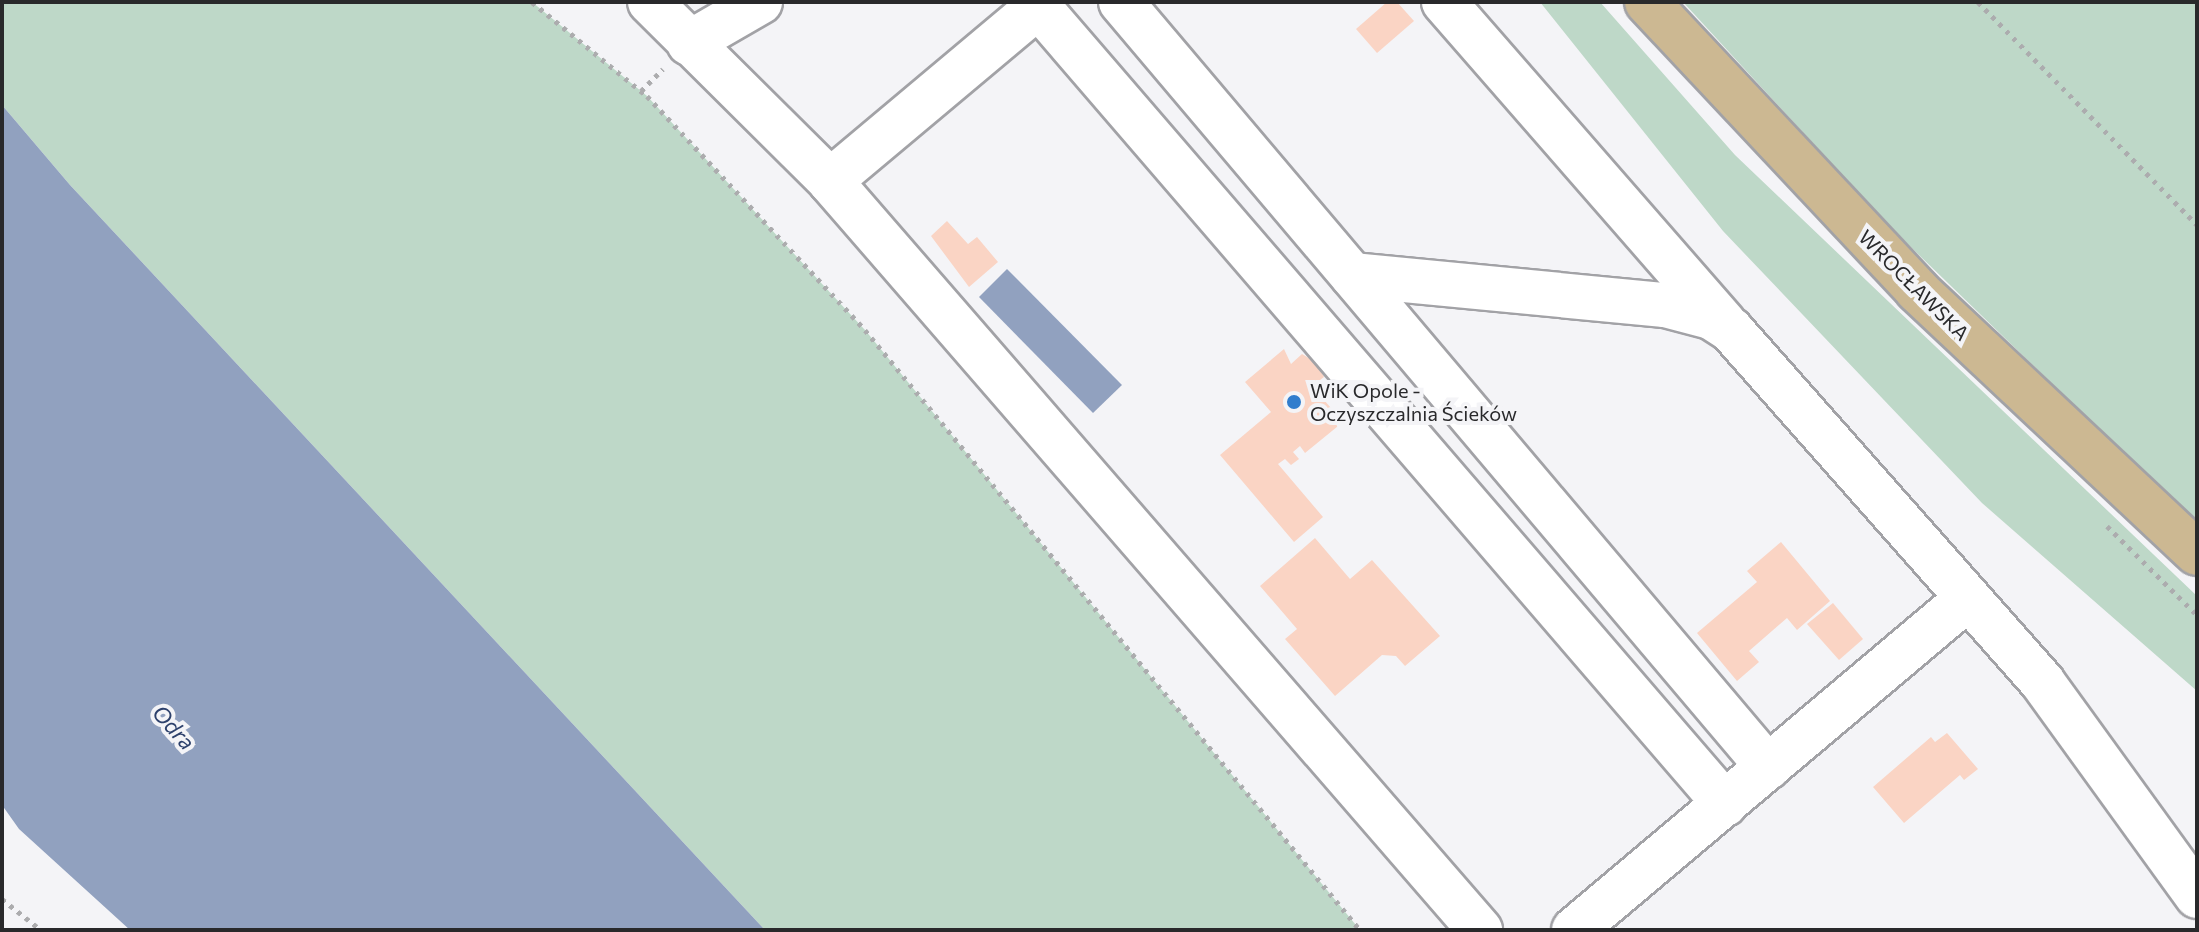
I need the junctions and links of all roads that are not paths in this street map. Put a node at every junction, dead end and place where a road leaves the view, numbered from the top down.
1 (650, 2) edge
2 (760, 2) edge
3 (1121, 2) edge
4 (1647, 2) edge
5 (1434, 3) edge
6 (1040, 4) edge
7 (689, 43) junction
8 (830, 181) junction
9 (1352, 275) junction
10 (1731, 330) junction
11 (2197, 553) edge
12 (1968, 598) junction
13 (1768, 767) junction
14 (1725, 804) junction
15 (2197, 896) edge
16 (1480, 930) edge
17 (1574, 930) edge

1 - 7 street
2 - 7 street
3 - 9 street
4 - 11 main road, WROCŁAWSKA
5 - 10 street
6 - 8 street
6 - 14 street
7 - 8 street
8 - 16 street
9 - 10 street
9 - 13 street
10 - 12 street
12 - 13 street
12 - 15 street
13 - 14 street
14 - 17 street

